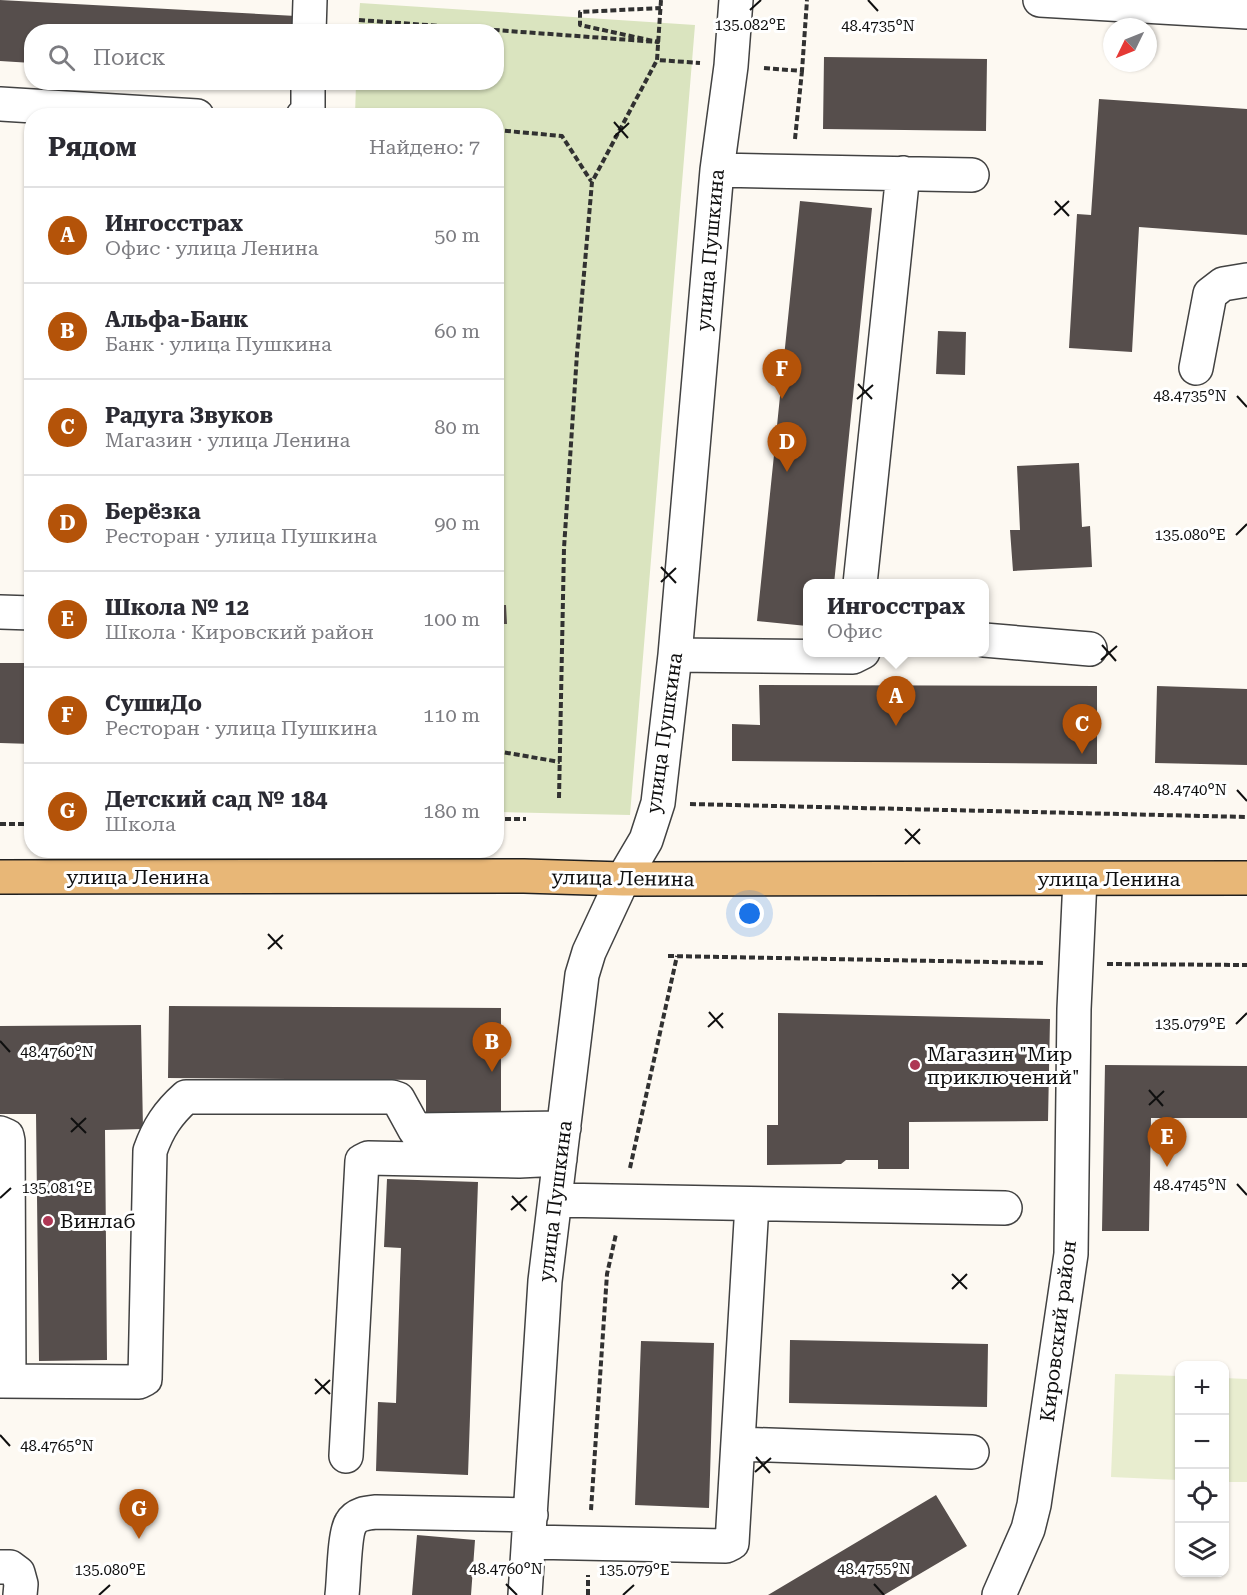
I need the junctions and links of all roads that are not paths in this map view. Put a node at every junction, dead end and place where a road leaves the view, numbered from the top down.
1 (310, 0) edge
2 (736, 0) edge
3 (1040, 0) edge
4 (1247, 12) edge
5 (309, 24) edge
6 (308, 90) edge
7 (0, 104) edge
8 (66, 108) edge
9 (308, 108) edge
10 (717, 170) junction
11 (903, 173) junction
12 (972, 175) dead end
13 (1247, 280) edge
14 (1196, 368) dead end
15 (861, 579) edge
16 (0, 612) edge
17 (24, 613) edge
18 (989, 640) edge
19 (1090, 649) dead end
20 (803, 654) edge
21 (675, 655) junction
22 (0, 877) edge
23 (1247, 878) edge
24 (623, 879) junction
25 (1080, 879) junction
26 (564, 1128) junction
27 (0, 1133) edge
28 (560, 1160) junction
29 (555, 1200) junction
30 (752, 1204) junction
31 (1005, 1208) dead end
32 (5, 1381) edge
33 (738, 1444) junction
34 (972, 1452) dead end
35 (346, 1456) dead end
36 (530, 1528) junction
37 (0, 1567) edge
38 (20, 1595) edge
39 (342, 1595) edge
40 (525, 1595) edge
41 (999, 1595) edge

1 - 5 street
2 - 10 street, улица Пушкина
3 - 4 street
6 - 9 street
7 - 8 street
10 - 11 street
10 - 21 street, улица Пушкина
11 - 12 street
11 - 15 street
13 - 14 street
16 - 17 street
18 - 19 street
20 - 21 street
21 - 24 street, улица Пушкина
22 - 24 main road, улица Ленина
23 - 25 main road, улица Ленина
24 - 25 main road, улица Ленина
24 - 26 street, улица Пушкина
25 - 41 street, Кировский район
26 - 28 street, улица Пушкина
26 - 32 street
27 - 32 street
28 - 29 street, улица Пушкина
28 - 35 street
29 - 30 street
29 - 36 street, улица Пушкина
30 - 31 street
30 - 33 street
33 - 34 street
33 - 36 street
36 - 39 street
36 - 40 street, улица Пушкина
37 - 38 street

